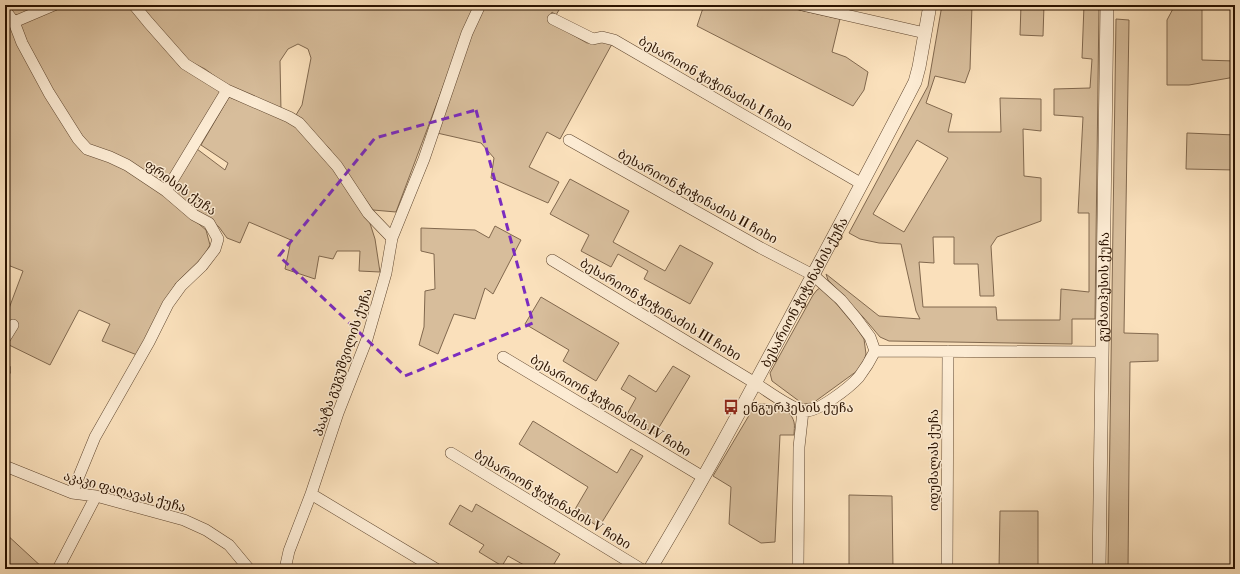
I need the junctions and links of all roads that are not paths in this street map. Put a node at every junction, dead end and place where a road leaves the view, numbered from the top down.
1 (54, 5) edge
2 (134, 5) edge
3 (480, 5) edge
4 (802, 5) edge
5 (930, 5) edge
6 (1107, 5) edge
7 (5, 10) edge
8 (553, 19) dead end
9 (14, 22) junction
10 (925, 33) junction
11 (227, 90) junction
12 (569, 140) dead end
13 (862, 184) junction
14 (166, 191) junction
15 (392, 238) junction
16 (552, 260) dead end
17 (813, 275) junction
18 (13, 325) dead end
19 (5, 338) edge
20 (948, 351) junction
21 (875, 352) junction
22 (1102, 352) junction
23 (503, 357) dead end
24 (755, 383) junction
25 (803, 411) junction
26 (451, 453) dead end
27 (5, 466) edge
28 (703, 477) junction
29 (72, 493) junction
30 (312, 494) junction
31 (96, 496) junction
32 (58, 569) edge
33 (249, 569) edge
34 (285, 569) edge
35 (436, 569) edge
36 (641, 569) edge
37 (650, 569) edge
38 (798, 569) edge
39 (947, 569) edge
40 (1099, 569) edge

1 - 9 street
2 - 11 street
3 - 15 street, პაატა გუგუშვილის ქუჩა
4 - 10 street
5 - 10 street, ბესარიონ ჭიჭინაძის ქუჩა
6 - 22 street, გუმათჰესის ქუჩა
7 - 9 street, ფრისის ქუჩა
8 - 13 street, ბესარიონ ჭიჭინაძის I ჩიხი
9 - 14 street, ფრისის ქუჩა
10 - 13 street, ბესარიონ ჭიჭინაძის ქუჩა
11 - 14 street
11 - 15 street
12 - 17 street, ბესარიონ ჭიჭინაძის II ჩიხი
13 - 17 street, ბესარიონ ჭიჭინაძის ქუჩა
14 - 29 street, ფრისის ქუჩა
15 - 30 street, პაატა გუგუშვილის ქუჩა
16 - 24 street, ბესარიონ ჭიჭინაძის III ჩიხი
17 - 21 street
17 - 24 street, ბესარიონ ჭიჭინაძის ქუჩა
18 - 19 street
20 - 21 street
20 - 22 street
20 - 39 street, იდუმალას ქუჩა
21 - 25 street
22 - 40 street, გუმათჰესის ქუჩა
23 - 28 street, ბესარიონ ჭიჭინაძის IV ჩიხი
24 - 25 street
24 - 28 street, ბესარიონ ჭიჭინაძის ქუჩა
25 - 38 street
26 - 36 street, ბესარიონ ჭიჭინაძის V ჩიხი
27 - 29 street, აკაკი ფაღავას ქუჩა
28 - 37 street, ბესარიონ ჭიჭინაძის ქუჩა
29 - 31 street, აკაკი ფაღავას ქუჩა
30 - 34 street, პაატა გუგუშვილის ქუჩა
30 - 35 street
31 - 32 street
31 - 33 street, აკაკი ფაღავას ქუჩა

